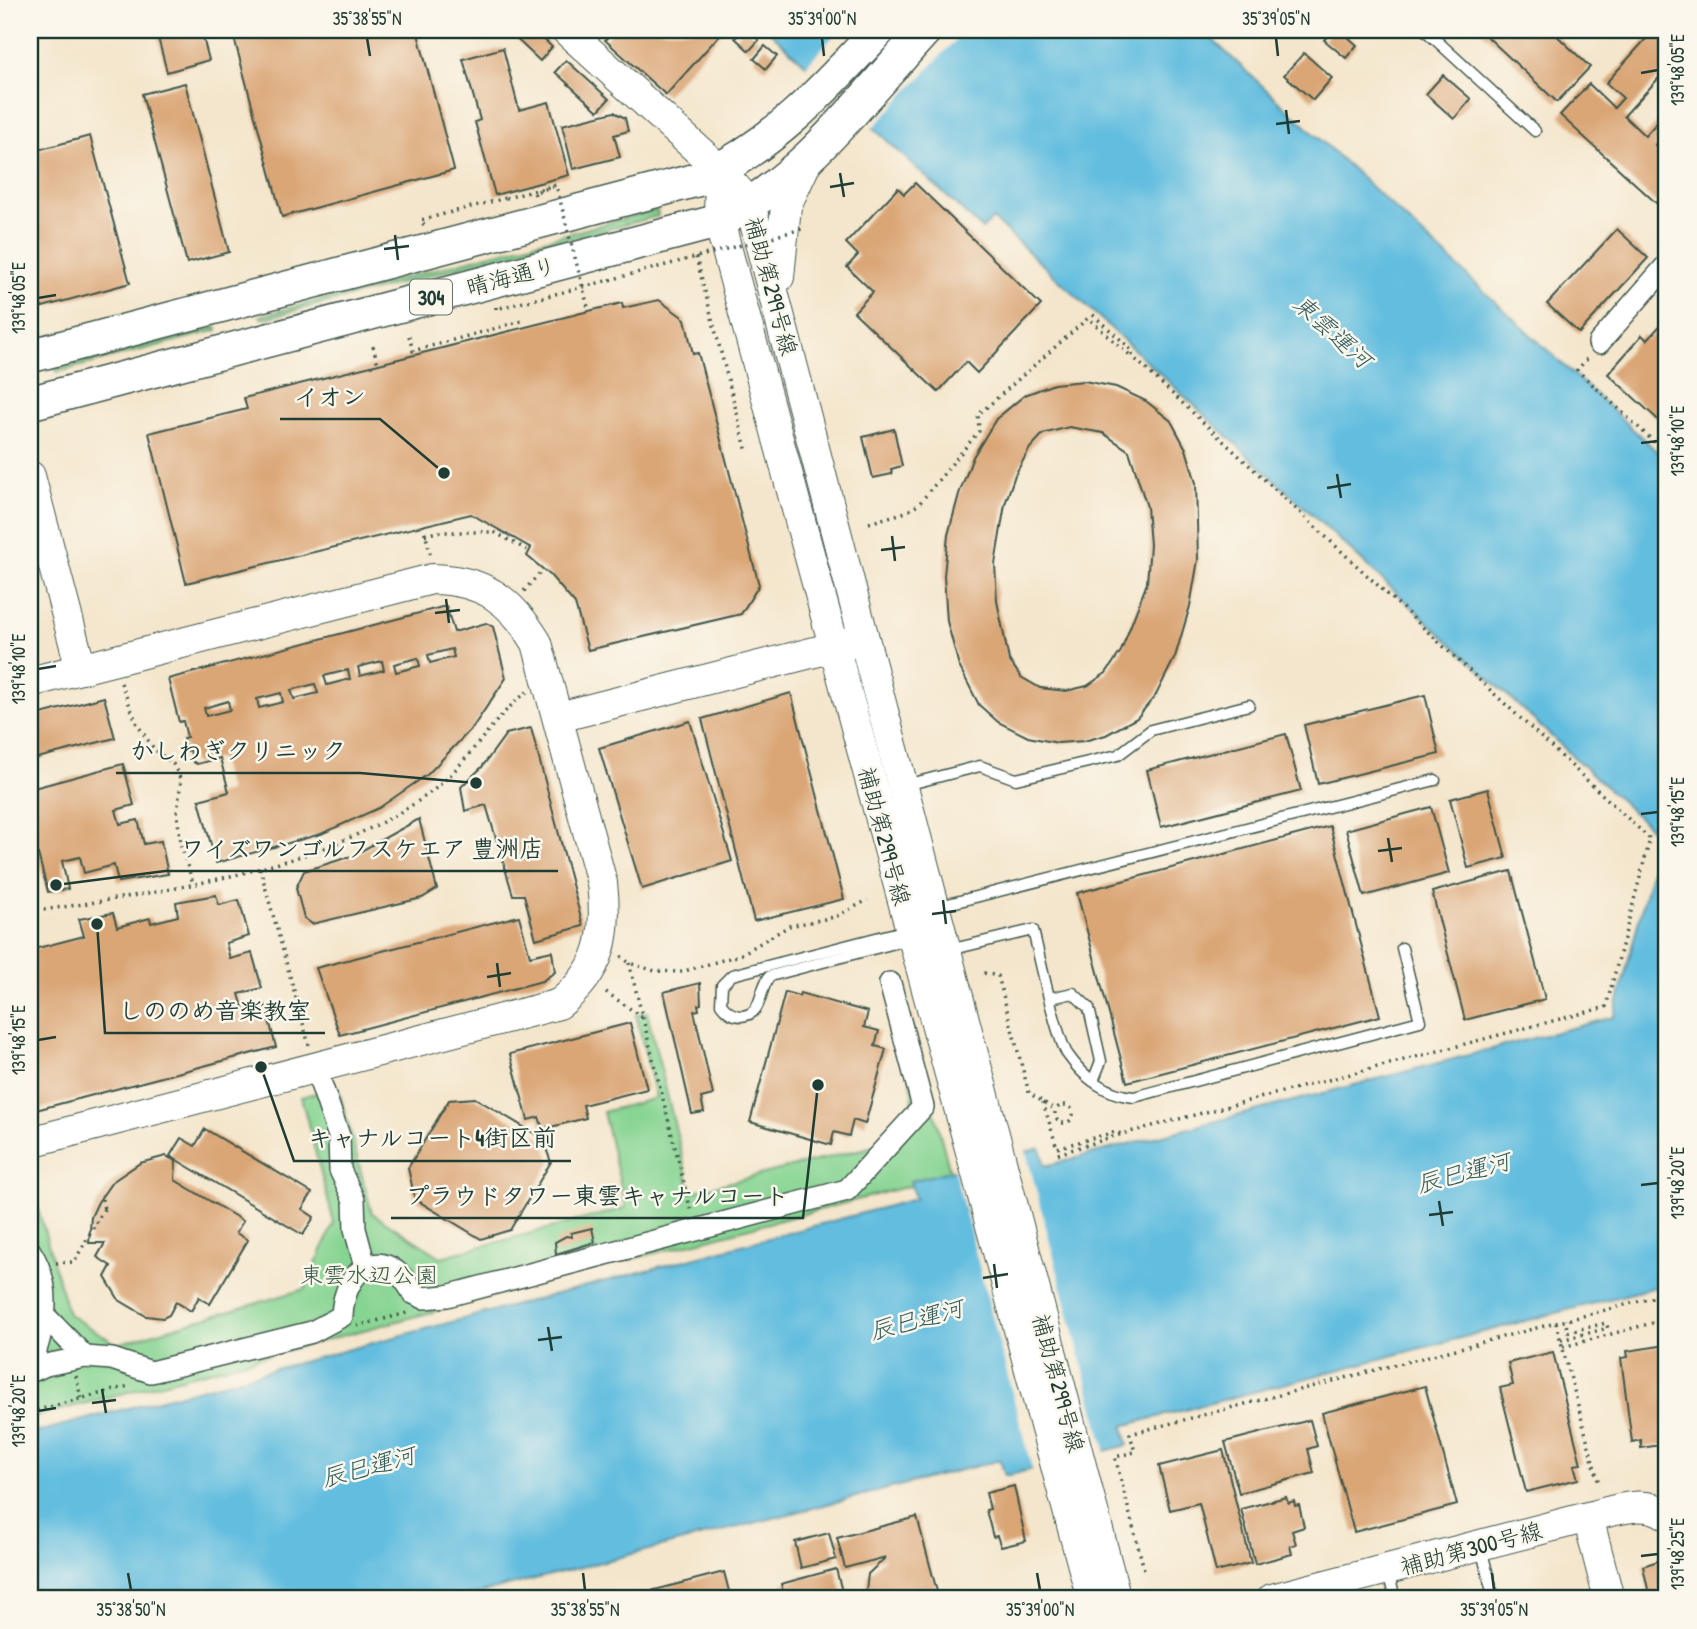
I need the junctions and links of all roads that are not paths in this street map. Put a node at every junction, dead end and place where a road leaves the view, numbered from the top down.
1 (566, 30) edge
2 (879, 30) edge
3 (925, 30) edge
4 (1425, 30) edge
5 (1535, 131) dead end
6 (813, 152) junction
7 (720, 170) junction
8 (750, 204) junction
9 (719, 221) junction
10 (1667, 265) edge
11 (782, 327) junction
12 (1599, 343) road end
13 (30, 356) edge
14 (30, 403) edge
15 (30, 476) edge
16 (865, 639) junction
17 (834, 647) junction
18 (81, 669) junction
19 (30, 682) edge
20 (1249, 705) dead end
21 (559, 717) junction
22 (1436, 780) dead end
23 (903, 785) junction
24 (935, 907) junction
25 (911, 933) junction
26 (1402, 948) dead end
27 (946, 951) junction
28 (891, 983) dead end
29 (1051, 998) junction
30 (1093, 1081) junction
31 (320, 1082) dead end
32 (974, 1112) junction
33 (30, 1142) edge
34 (35, 1259) edge
35 (365, 1266) junction
36 (46, 1317) junction
37 (85, 1357) junction
38 (30, 1371) edge
39 (1078, 1503) junction
40 (1667, 1515) edge
41 (1588, 1517) junction
42 (1480, 1545) junction
43 (1388, 1569) junction
44 (1092, 1599) edge
45 (1116, 1599) edge
46 (1272, 1599) edge
47 (1395, 1599) edge
48 (1494, 1599) edge
49 (1609, 1599) edge

1 - 7 street
2 - 7 main road, 晴海通り / 304
3 - 6 main road, 晴海通り / 304
4 - 5 lane
6 - 8 main road, 晴海通り / 304
6 - 11 street
7 - 8 street, 補助第299号線
7 - 9 street, 補助第299号線
7 - 13 main road, 晴海通り / 304
8 - 9 main road, 晴海通り / 304
8 - 11 street, 補助第299号線
9 - 14 main road, 晴海通り / 304
9 - 17 street, 補助第299号線
10 - 12 street
11 - 16 street, 補助第299号線
15 - 18 street
16 - 17 street
16 - 23 street, 補助第299号線
17 - 21 street
17 - 25 street, 補助第299号線
18 - 19 street
18 - 21 street
20 - 23 lane
21 - 33 street
22 - 24 lane
23 - 24 street, 補助第299号線
24 - 27 street, 補助第299号線
25 - 25 lane
25 - 32 street, 補助第299号線
26 - 30 lane
27 - 29 lane
27 - 32 street, 補助第299号線
28 - 35 street
29 - 30 lane
29 - 30 lane
31 - 35 street
32 - 39 street, 補助第299号線
34 - 36 street
35 - 37 street
36 - 37 street
36 - 38 street
37 - 38 street
39 - 44 street, 補助第299号線
39 - 45 street, 補助第299号線
40 - 41 street, 補助第300号線
41 - 42 street, 補助第300号線
41 - 49 street
42 - 43 street, 補助第300号線
42 - 48 lane
43 - 46 street, 補助第300号線
43 - 47 lane

